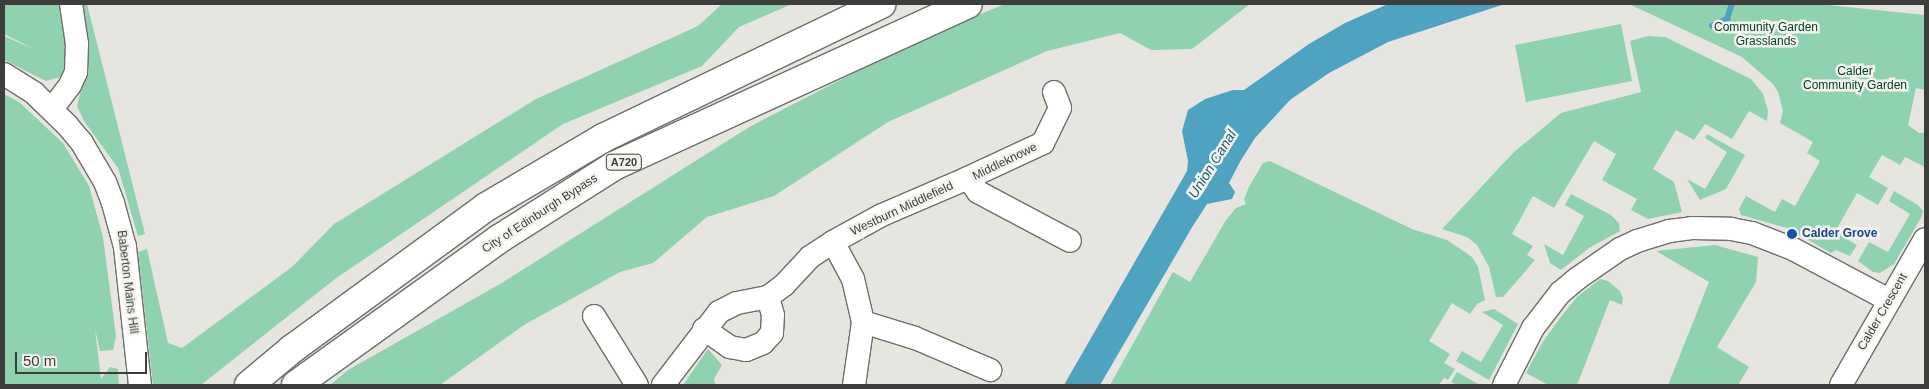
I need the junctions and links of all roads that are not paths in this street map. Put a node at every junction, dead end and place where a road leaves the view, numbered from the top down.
1 (71, 4) edge
2 (881, 4) edge
3 (968, 4) edge
4 (4, 74) edge
5 (1054, 92) dead end
6 (52, 109) junction
7 (968, 178) junction
8 (1925, 239) edge
9 (1070, 240) dead end
10 (833, 242) junction
11 (768, 297) junction
12 (1889, 300) junction
13 (594, 316) dead end
14 (862, 322) junction
15 (704, 329) junction
16 (990, 370) dead end
17 (140, 385) edge
18 (248, 385) edge
19 (296, 385) edge
20 (636, 385) edge
21 (663, 385) edge
22 (854, 385) edge
23 (1504, 385) edge
24 (1841, 385) edge

1 - 6 street
2 - 18 highway, A720
3 - 19 highway, City of Edinburgh Bypass / A720
4 - 6 street, Baberton Mains Hill
5 - 7 street, Middleknowe
6 - 17 street, Baberton Mains Hill
7 - 9 street, Middleknowe
7 - 10 street, Westburn Middlefield
8 - 12 street, Calder Crescent
10 - 11 street, Westburn Middlefield
10 - 14 street
11 - 15 street, Westburn Middlefield
11 - 15 street
12 - 23 street
12 - 24 street, Calder Crescent
13 - 20 street
14 - 16 street
14 - 22 street
15 - 21 street, Westburn Middlefield

